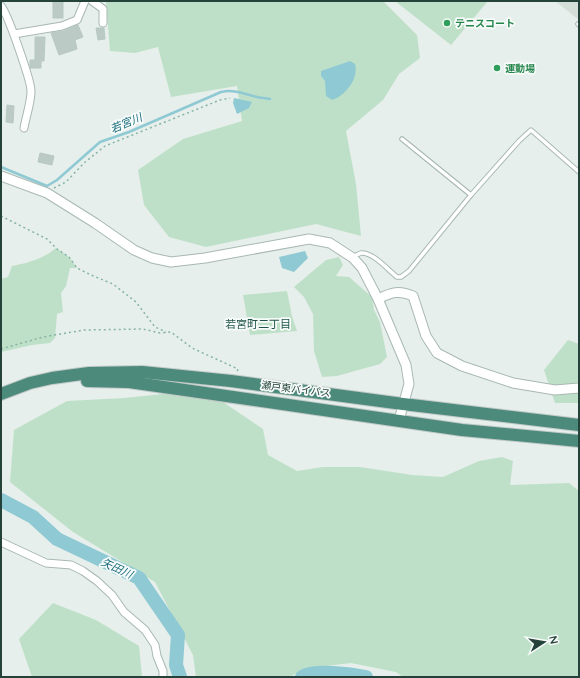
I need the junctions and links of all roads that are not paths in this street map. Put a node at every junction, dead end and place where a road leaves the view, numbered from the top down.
1 (84, 1) edge
2 (92, 1) edge
3 (1, 6) edge
4 (103, 23) dead end
5 (14, 34) junction
6 (24, 128) dead end
7 (402, 139) dead end
8 (579, 172) edge
9 (1, 176) edge
10 (471, 195) junction
11 (352, 257) junction
12 (378, 299) junction
13 (579, 388) edge
14 (14, 389) junction
15 (1, 394) edge
16 (403, 404) junction
17 (399, 420) junction
18 (579, 426) edge
19 (579, 441) edge
20 (1, 542) edge
21 (163, 677) edge

1 - 5 street
2 - 4 street
3 - 5 street
5 - 6 street
7 - 10 lane
8 - 10 lane
9 - 11 street
10 - 11 lane
11 - 12 street
12 - 13 street
12 - 16 street
14 - 15 highway, 瀬戸東バイパス
14 - 16 highway, 瀬戸東バイパス
14 - 17 highway, 瀬戸東バイパス
16 - 17 street
16 - 18 highway, 瀬戸東バイパス
17 - 19 highway, 瀬戸東バイパス
20 - 21 street

